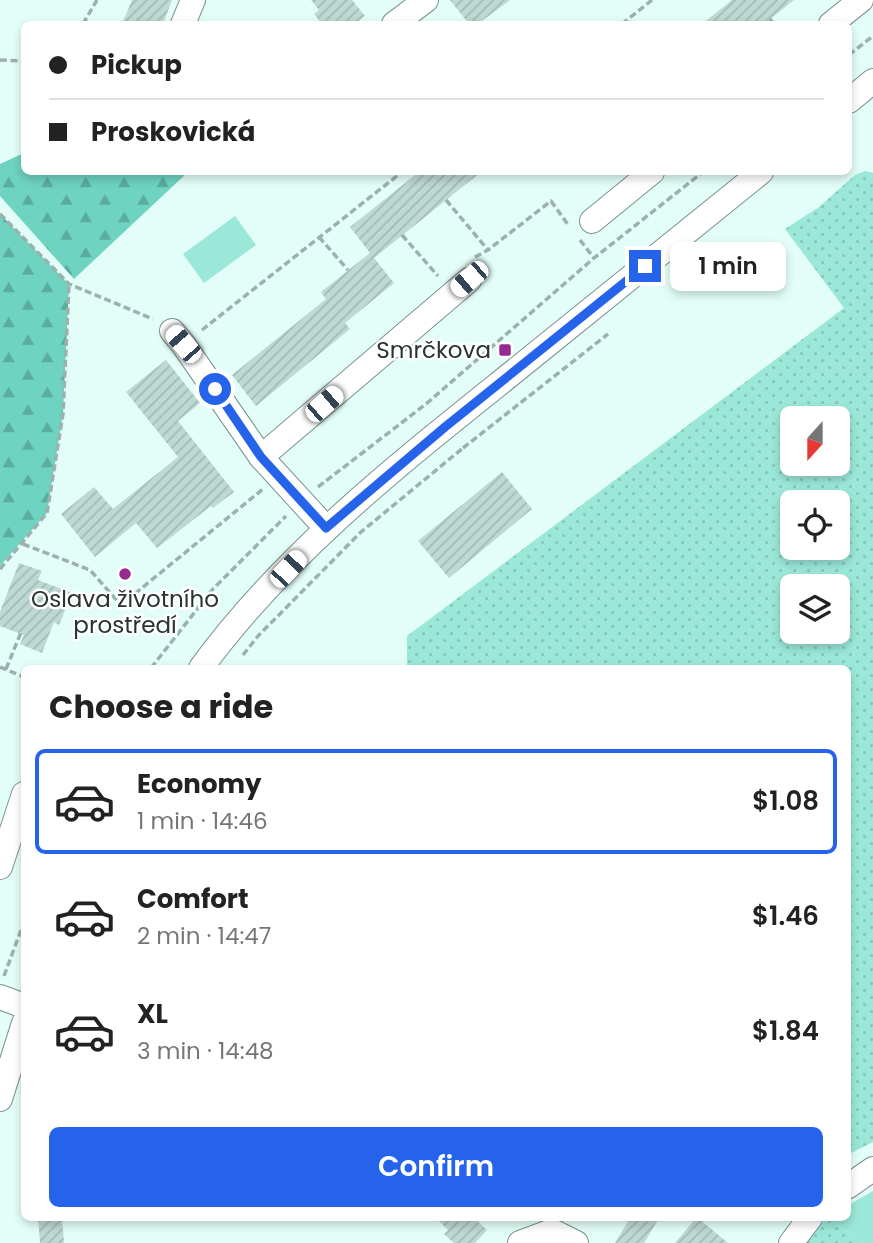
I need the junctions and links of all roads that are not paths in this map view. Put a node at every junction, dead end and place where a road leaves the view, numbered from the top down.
1 (193, 0) edge
2 (426, 0) edge
3 (861, 0) edge
4 (184, 21) edge
5 (398, 21) edge
6 (835, 21) edge
7 (873, 81) edge
8 (852, 98) edge
9 (648, 175) edge
10 (757, 175) edge
11 (592, 220) dead end
12 (466, 272) road end
13 (178, 338) road end
14 (261, 457) junction
15 (326, 528) junction
16 (203, 665) edge
17 (21, 803) edge
18 (0, 867) edge
19 (1, 988) edge
20 (21, 1004) edge
21 (21, 1032) edge
22 (0, 1099) edge
23 (873, 1169) edge
24 (851, 1184) edge
25 (808, 1221) edge
26 (554, 1224) edge
27 (520, 1243) edge
28 (576, 1243) edge
29 (791, 1243) edge

1 - 4 street
2 - 5 street
3 - 6 street
7 - 8 street
9 - 11 street
10 - 15 street
12 - 14 street
13 - 14 street
14 - 15 street
15 - 16 street
17 - 18 street
19 - 20 street
21 - 22 street
23 - 24 street
25 - 29 street
26 - 27 street
26 - 28 street

